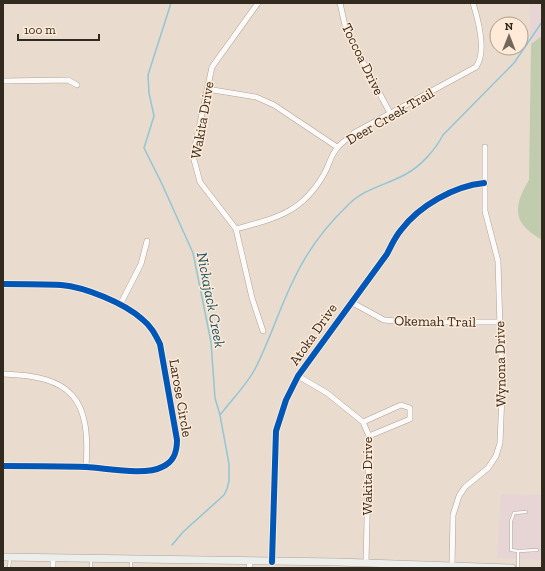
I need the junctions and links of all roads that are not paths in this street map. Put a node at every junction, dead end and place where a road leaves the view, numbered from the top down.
1 (258, 3) edge
2 (340, 3) edge
3 (473, 3) edge
4 (3, 80) edge
5 (77, 85) dead end
6 (207, 89) junction
7 (390, 113) junction
8 (485, 147) dead end
9 (337, 148) junction
10 (484, 182) junction
11 (236, 229) junction
12 (147, 240) dead end
13 (3, 284) edge
14 (351, 302) junction
15 (120, 305) junction
16 (499, 322) junction
17 (263, 331) dead end
18 (3, 374) edge
19 (298, 376) junction
20 (363, 422) junction
21 (369, 436) junction
22 (3, 466) edge
23 (86, 467) junction
24 (526, 512) dead end
25 (537, 550) dead end
26 (518, 551) junction
27 (6, 557) edge
28 (52, 558) junction
29 (91, 559) junction
30 (132, 559) junction
31 (272, 562) junction
32 (366, 563) junction
33 (250, 565) edge
34 (337, 565) edge
35 (452, 566) junction
36 (9, 568) edge
37 (53, 568) edge
38 (91, 568) edge
39 (131, 568) edge
40 (512, 568) edge
41 (518, 568) edge

1 - 6 street, Wakita Drive
2 - 7 street, Toccoa Drive
3 - 7 street, Deer Creek Trail
4 - 5 street
6 - 9 street
6 - 11 street, Wakita Drive
7 - 9 street, Deer Creek Trail
8 - 10 street, Wynona Drive
9 - 11 street, Deer Creek Trail
10 - 14 street, Atoka Drive
10 - 16 street, Wynona Drive
11 - 17 street, Wakita Drive
12 - 15 street
13 - 15 street, Larose Circle
14 - 16 street, Okemah Trail
14 - 19 street, Atoka Drive
15 - 23 street, Larose Circle
16 - 35 street, Wynona Drive
18 - 23 street
19 - 20 street, Wakita Drive
19 - 31 street, Atoka Drive
20 - 21 street, Wakita Drive
20 - 21 street
21 - 32 street, Wakita Drive
22 - 23 street, Larose Circle
24 - 26 lane
25 - 26 lane
26 - 41 lane
27 - 28 main road
27 - 36 lane
28 - 29 main road
28 - 37 street
29 - 30 main road
29 - 38 lane
30 - 33 main road
30 - 39 lane
31 - 33 main road
31 - 34 main road
32 - 34 main road
32 - 35 main road
35 - 40 main road

